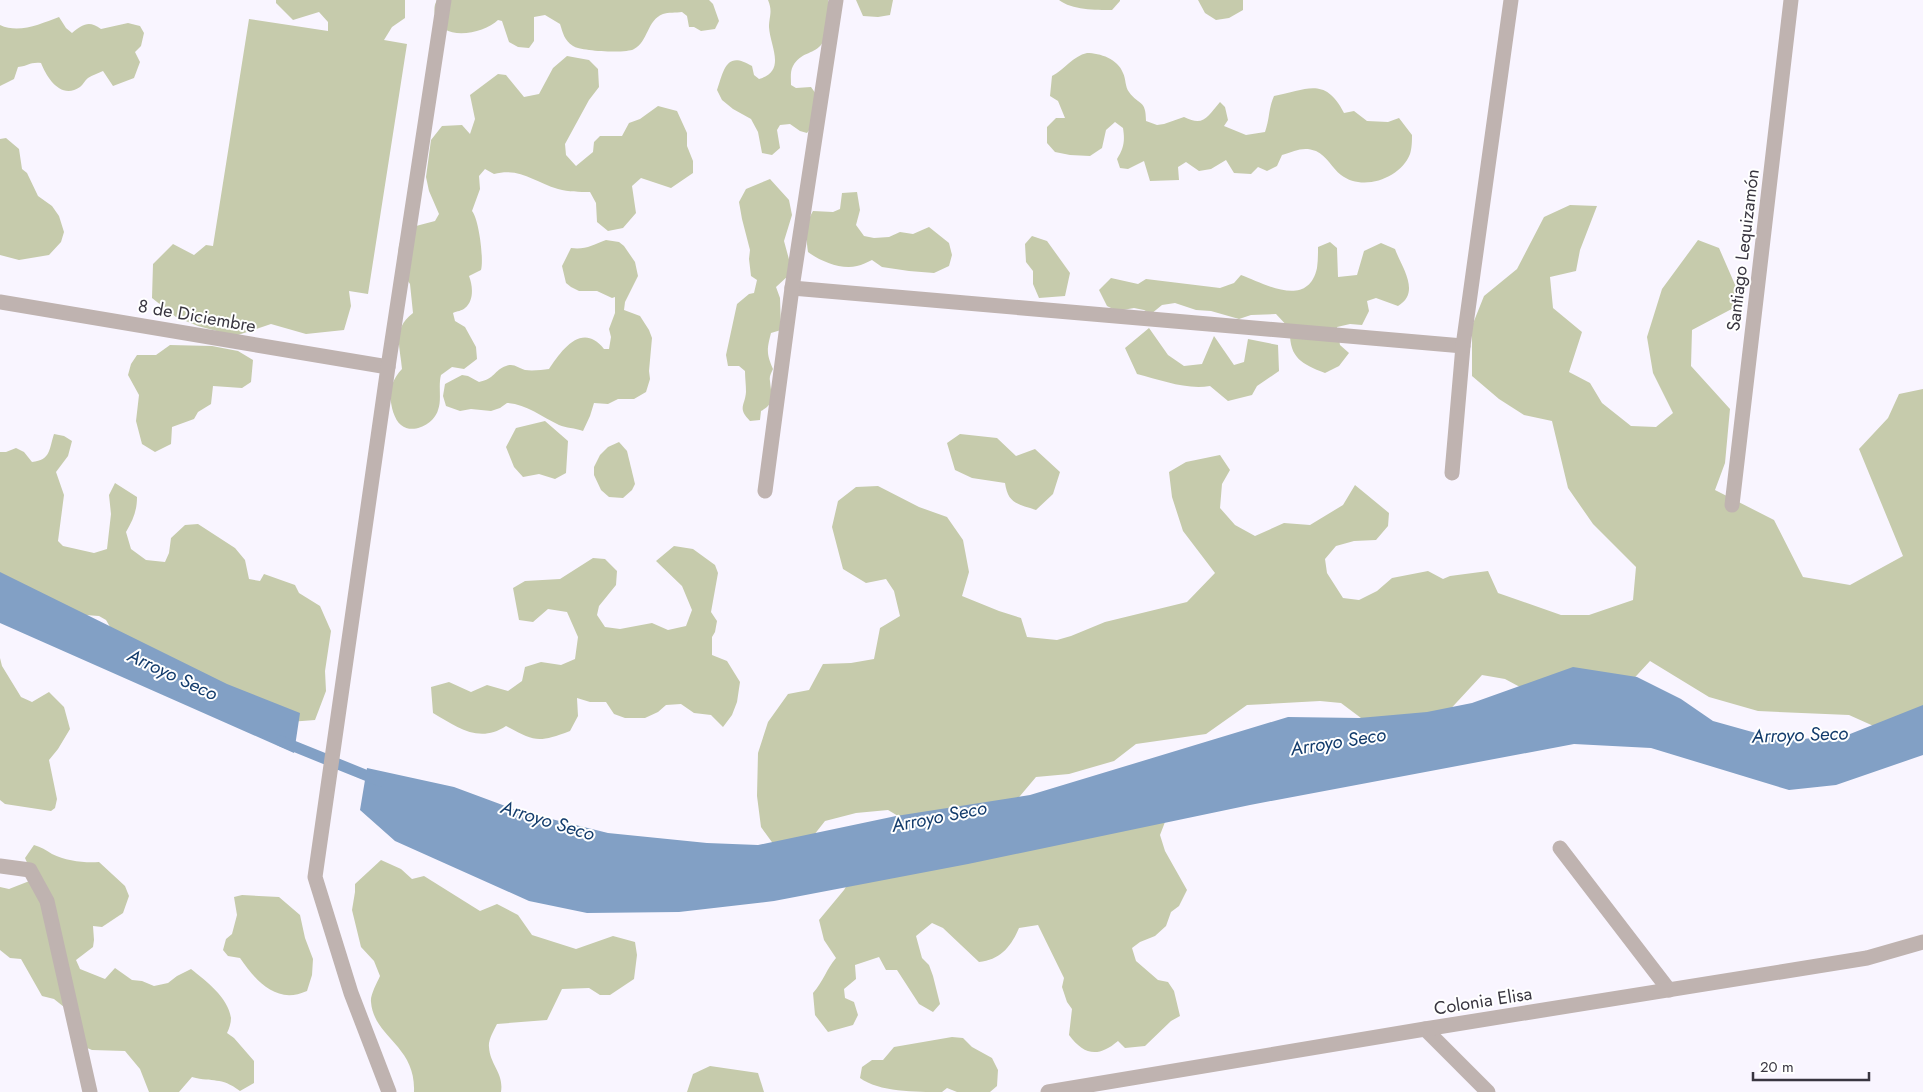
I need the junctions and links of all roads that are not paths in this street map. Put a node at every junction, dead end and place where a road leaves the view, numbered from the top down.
1 (444, 0) edge
2 (836, 0) edge
3 (1510, 0) edge
4 (1791, 0) edge
5 (792, 288) junction
6 (0, 302) edge
7 (1463, 346) junction
8 (388, 367) junction
9 (1452, 473) dead end
10 (764, 491) dead end
11 (1732, 505) dead end
12 (1560, 848) dead end
13 (0, 866) edge
14 (1923, 942) edge
15 (1669, 990) junction
16 (1425, 1029) junction
17 (90, 1092) edge
18 (389, 1092) edge
19 (1048, 1092) edge
20 (1488, 1092) edge

1 - 8 street
2 - 5 street
3 - 7 street
4 - 11 street, Santiago Lequizamón
5 - 7 street
5 - 10 street
6 - 8 street, 8 de Diciembre
7 - 9 street
8 - 18 street
12 - 15 street
13 - 17 street
14 - 15 street, Colonia Elisa
15 - 16 street, Colonia Elisa
16 - 19 street, Colonia Elisa
16 - 20 street

